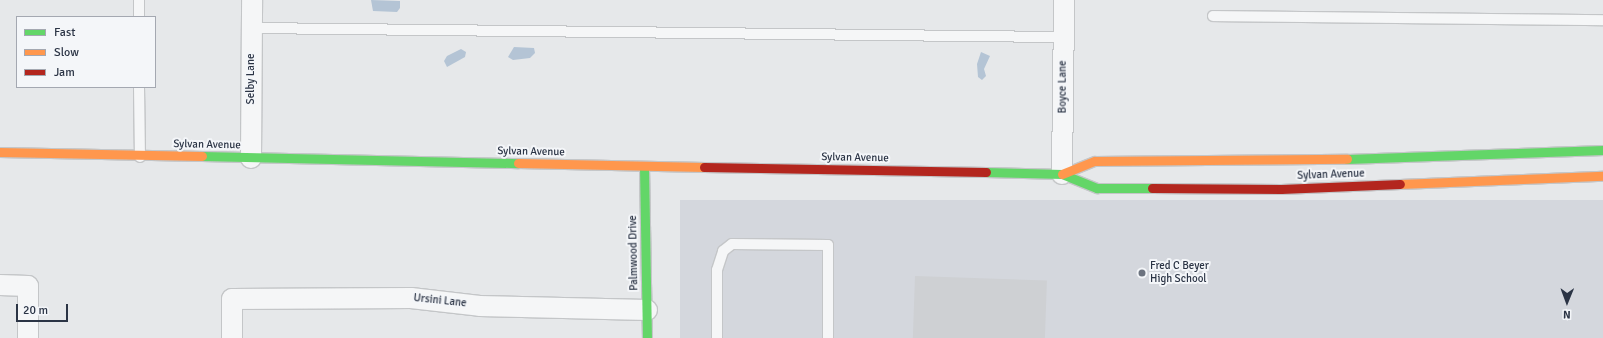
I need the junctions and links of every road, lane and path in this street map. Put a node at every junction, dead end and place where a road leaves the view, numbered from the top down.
1 (139, 0) edge
2 (252, 0) edge
3 (1064, 0) edge
4 (139, 16) edge
5 (1213, 16) dead end
6 (1603, 20) edge
7 (252, 28) junction
8 (1062, 37) junction
9 (139, 88) edge
10 (1603, 150) edge
11 (0, 152) edge
12 (140, 157) junction
13 (251, 158) junction
14 (644, 167) junction
15 (1062, 174) junction
16 (1603, 176) edge
17 (0, 285) edge
18 (647, 310) junction
19 (28, 338) edge
20 (232, 338) edge
21 (647, 338) edge
22 (717, 338) edge
23 (828, 338) edge

1 - 4 lane
2 - 7 street, Selby Lane
3 - 8 street, Boyce Lane
5 - 6 lane
7 - 8 lane
7 - 13 street, Selby Lane
8 - 15 street, Boyce Lane
9 - 12 lane
10 - 15 main road, Sylvan Avenue
11 - 12 main road, Sylvan Avenue
12 - 13 main road, Sylvan Avenue
13 - 14 main road, Sylvan Avenue
14 - 15 main road, Sylvan Avenue
14 - 18 main road, Palmwood Drive
15 - 16 main road, Sylvan Avenue
17 - 19 street
18 - 20 street, Ursini Lane
18 - 21 main road, Palmwood Drive
22 - 23 lane

